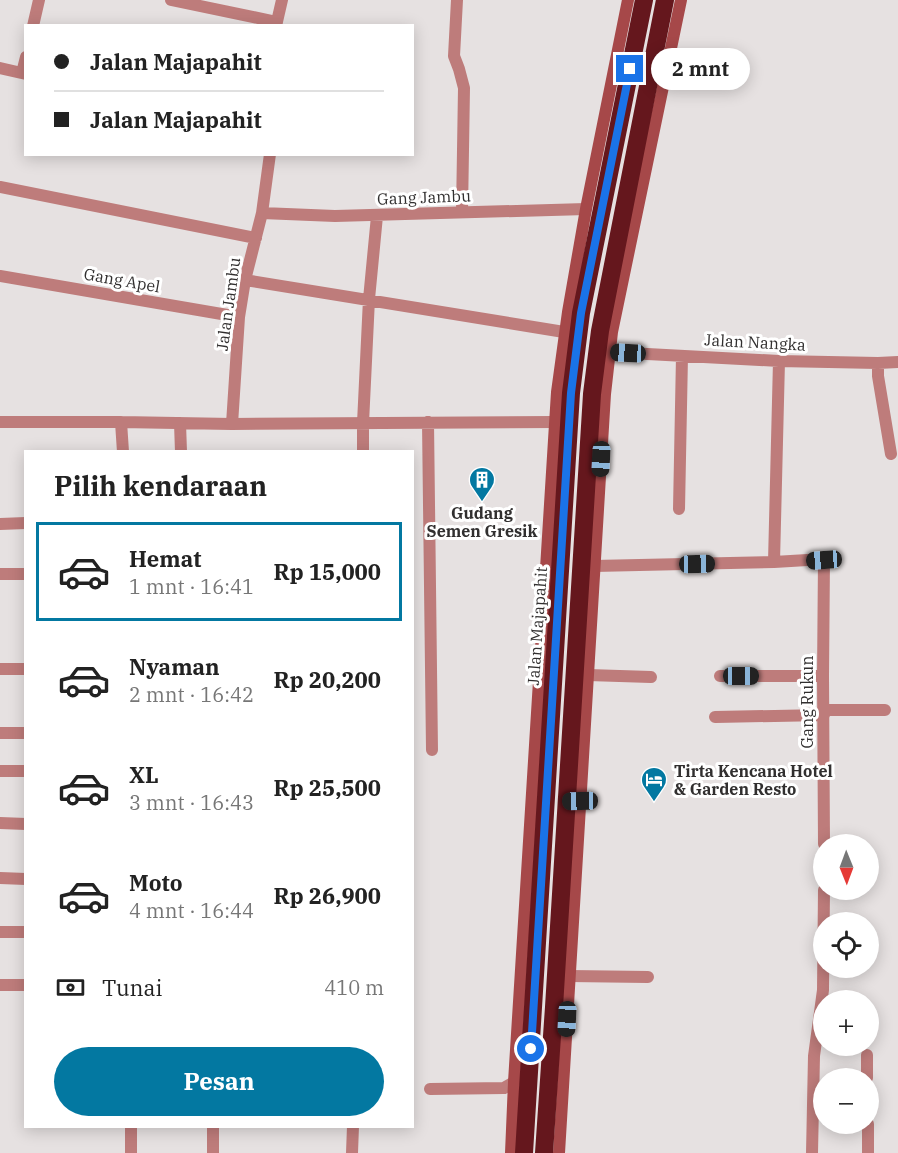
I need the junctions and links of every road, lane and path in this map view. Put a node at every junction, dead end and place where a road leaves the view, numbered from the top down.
1 (39, 0) edge
2 (171, 0) edge
3 (282, 0) edge
4 (457, 0) edge
5 (628, 0) edge
6 (644, 0) edge
7 (665, 0) edge
8 (681, 0) edge
9 (33, 24) edge
10 (276, 24) edge
11 (0, 68) edge
12 (24, 73) edge
13 (270, 156) edge
14 (640, 161) junction
15 (0, 187) edge
16 (586, 208) junction
17 (462, 212) junction
18 (262, 213) junction
19 (376, 216) junction
20 (256, 238) junction
21 (0, 276) edge
22 (245, 280) junction
23 (369, 299) junction
24 (239, 317) junction
25 (564, 332) junction
26 (610, 352) junction
27 (682, 356) junction
28 (779, 361) junction
29 (898, 362) edge
30 (878, 363) junction
31 (0, 422) edge
32 (121, 422) junction
33 (428, 422) junction
34 (555, 422) junction
35 (180, 423) junction
36 (363, 423) junction
37 (232, 424) junction
38 (123, 450) edge
39 (181, 450) edge
40 (363, 450) edge
41 (891, 454) dead end
42 (679, 509) dead end
43 (24, 523) edge
44 (0, 524) edge
45 (774, 562) junction
46 (594, 566) junction
47 (0, 574) edge
48 (24, 574) edge
49 (0, 669) edge
50 (24, 669) edge
51 (588, 675) junction
52 (720, 676) dead end
53 (823, 676) junction
54 (651, 677) dead end
55 (885, 710) dead end
56 (824, 713) junction
57 (715, 717) dead end
58 (0, 733) edge
59 (24, 733) edge
60 (432, 750) dead end
61 (0, 771) edge
62 (24, 771) edge
63 (574, 801) junction
64 (0, 823) edge
65 (24, 824) edge
66 (824, 834) edge
67 (0, 878) edge
68 (24, 879) edge
69 (824, 900) edge
70 (0, 932) edge
71 (24, 932) edge
72 (536, 959) junction
73 (557, 959) junction
74 (569, 976) junction
75 (648, 978) dead end
76 (0, 985) edge
77 (24, 985) edge
78 (533, 1007) junction
79 (555, 1007) junction
80 (514, 1082) junction
81 (430, 1089) dead end
82 (131, 1128) edge
83 (213, 1128) edge
84 (353, 1128) edge
85 (868, 1134) edge
86 (131, 1153) edge
87 (213, 1153) edge
88 (352, 1153) edge
89 (511, 1153) edge
90 (524, 1153) edge
91 (544, 1153) edge
92 (559, 1153) edge
93 (812, 1153) edge
94 (868, 1153) edge

1 - 9 street
2 - 10 street
3 - 10 street
4 - 17 street
5 - 16 street
6 - 72 highway, Jalan Majapahit
7 - 14 highway
8 - 14 street
11 - 12 street
13 - 18 street, Jalan Jambu
14 - 26 street
14 - 63 highway
15 - 20 street
16 - 17 street, Gang Jambu
16 - 25 street
17 - 19 street, Gang Jambu
18 - 19 street, Gang Jambu
18 - 20 street, Jalan Jambu
19 - 23 street
20 - 22 street, Jalan Jambu
21 - 24 street, Gang Apel
22 - 23 street
22 - 24 street, Jalan Jambu
23 - 25 street
23 - 36 street
24 - 37 street, Jalan Jambu
25 - 34 street
26 - 27 street, Jalan Nangka
26 - 46 street
27 - 28 street, Jalan Nangka
27 - 42 street
28 - 30 street, Jalan Nangka
28 - 45 street
29 - 30 street, Jalan Nangka
30 - 41 street
31 - 32 street
32 - 35 street
32 - 38 street
33 - 34 street
33 - 36 street
33 - 60 street
34 - 80 street
35 - 37 street
35 - 39 street
36 - 37 street
36 - 40 street
43 - 44 street
45 - 46 street
45 - 53 street, Gang Rukun
46 - 51 street
47 - 48 street
49 - 50 street
51 - 54 street
51 - 63 street
52 - 53 street
53 - 56 street, Gang Rukun
55 - 56 street
56 - 57 street
56 - 66 street, Gang Rukun
58 - 59 street
61 - 62 street
63 - 73 highway
63 - 74 street
64 - 65 street
67 - 68 street
69 - 93 street
70 - 71 street
72 - 73 highway
72 - 78 highway, Jalan Majapahit
73 - 79 highway
74 - 75 street
74 - 92 street
76 - 77 street
78 - 79 highway
78 - 90 highway, Jalan Majapahit
79 - 91 highway
80 - 81 street
80 - 89 street
82 - 86 street
83 - 87 street
84 - 88 street
85 - 94 street

